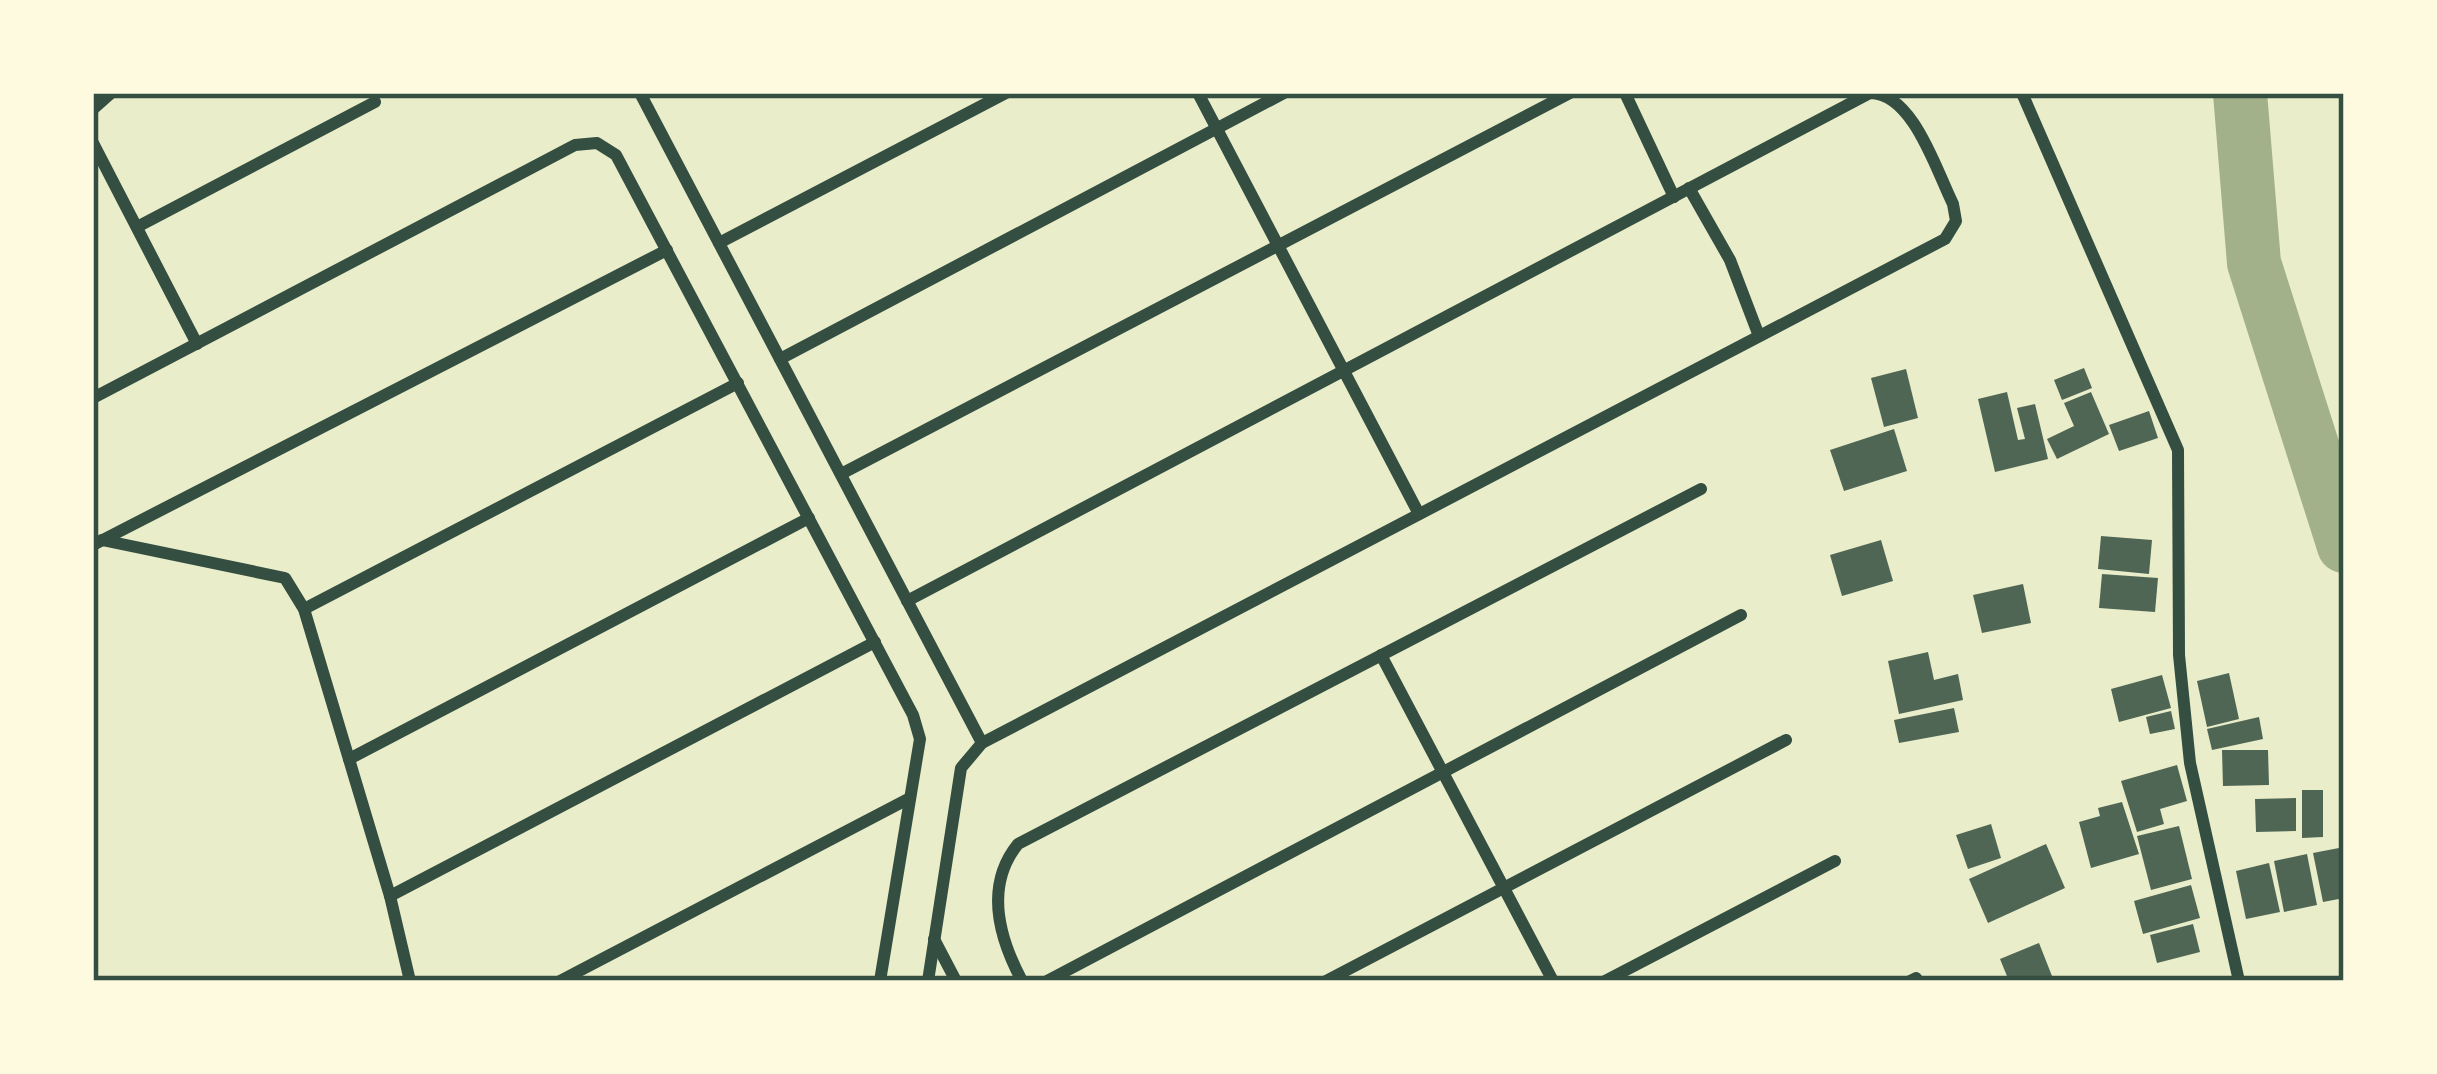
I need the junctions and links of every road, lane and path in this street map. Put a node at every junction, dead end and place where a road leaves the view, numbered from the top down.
1 (1006, 93) edge
2 (1198, 93) edge
3 (1284, 93) edge
4 (1570, 93) edge
5 (1625, 93) edge
6 (1870, 93) edge
7 (2022, 93) edge
8 (108, 95) edge
9 (647, 95) edge
10 (375, 102) dead end
11 (93, 110) edge
12 (1217, 128) junction
13 (93, 143) edge
14 (1689, 188) junction
15 (1674, 196) junction
16 (137, 227) junction
17 (719, 243) junction
18 (1278, 245) junction
19 (667, 250) junction
20 (1759, 336) junction
21 (197, 344) junction
22 (780, 358) junction
23 (1344, 370) junction
24 (738, 383) junction
25 (93, 398) edge
26 (841, 474) junction
27 (1701, 489) dead end
28 (1419, 514) junction
29 (809, 518) junction
30 (98, 542) edge
31 (907, 601) junction
32 (304, 609) junction
33 (1741, 615) dead end
34 (875, 642) junction
35 (1382, 655) junction
36 (1786, 740) dead end
37 (982, 742) junction
38 (349, 759) junction
39 (1443, 772) junction
40 (910, 798) junction
41 (1835, 861) dead end
42 (1504, 888) junction
43 (390, 896) junction
44 (934, 938) junction
45 (410, 981) edge
46 (560, 981) edge
47 (880, 981) edge
48 (928, 981) edge
49 (956, 981) edge
50 (1022, 981) edge
51 (1047, 981) edge
52 (1326, 981) edge
53 (1553, 981) edge
54 (1605, 981) edge
55 (2239, 981) edge

1 - 17 street
2 - 12 street
3 - 12 street
4 - 18 street
5 - 15 street
6 - 14 street
6 - 20 street
7 - 55 street
8 - 11 street
9 - 17 street
10 - 16 street
12 - 18 street
12 - 22 street
13 - 16 street
14 - 15 street
14 - 20 street
15 - 23 street
16 - 21 street
17 - 22 street
18 - 23 street
18 - 26 street
19 - 21 street
19 - 24 street
19 - 30 street
20 - 28 street
21 - 25 street
22 - 26 street
23 - 28 street
23 - 31 street
24 - 29 street
24 - 32 street
26 - 31 street
27 - 35 street
28 - 37 street
29 - 34 street
29 - 38 street
30 - 32 street
31 - 37 street
32 - 38 street
33 - 39 street
34 - 40 street
34 - 43 street
35 - 39 street
35 - 50 street
36 - 42 street
37 - 44 street
38 - 43 street
39 - 42 street
39 - 51 street
40 - 46 street
40 - 47 street
41 - 54 street
42 - 52 street
42 - 53 street
43 - 45 street
44 - 48 street
44 - 49 street

